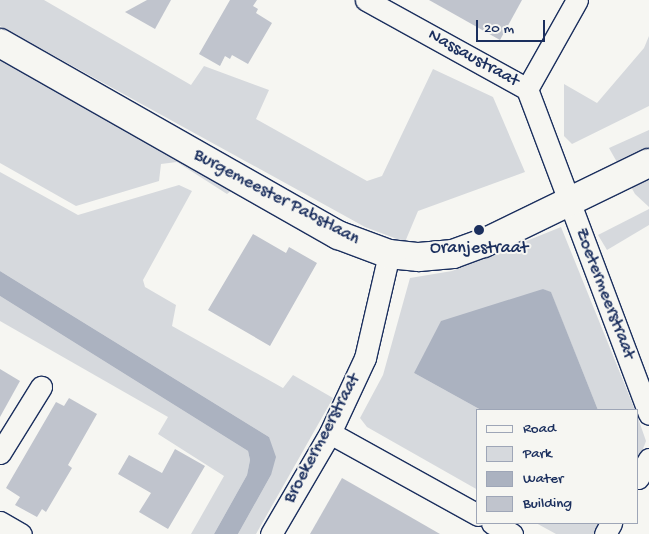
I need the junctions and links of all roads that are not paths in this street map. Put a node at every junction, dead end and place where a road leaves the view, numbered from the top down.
1 (366, 0) edge
2 (577, 0) edge
3 (0, 43) edge
4 (527, 89) junction
5 (649, 163) edge
6 (570, 202) junction
7 (389, 254) junction
8 (41, 387) dead end
9 (649, 414) edge
10 (330, 433) junction
11 (0, 453) edge
12 (649, 459) edge
13 (639, 476) edge
14 (477, 514) edge
15 (0, 522) edge
16 (494, 524) edge
17 (21, 534) edge
18 (271, 534) edge
19 (512, 534) edge

1 - 4 street, Nassaustraat
2 - 4 street
3 - 7 street, Burgemeester Pabstlaan
4 - 6 street, Nassaustraat
5 - 6 street, Burgemeester Pabstlaan
6 - 7 street, Burgemeester Pabstlaan
6 - 9 street, Zoetermeerstraat
7 - 10 street, Broekermeerstraat
8 - 11 street
10 - 14 street
10 - 18 street, Broekermeerstraat
12 - 13 street
15 - 17 street
16 - 19 street

